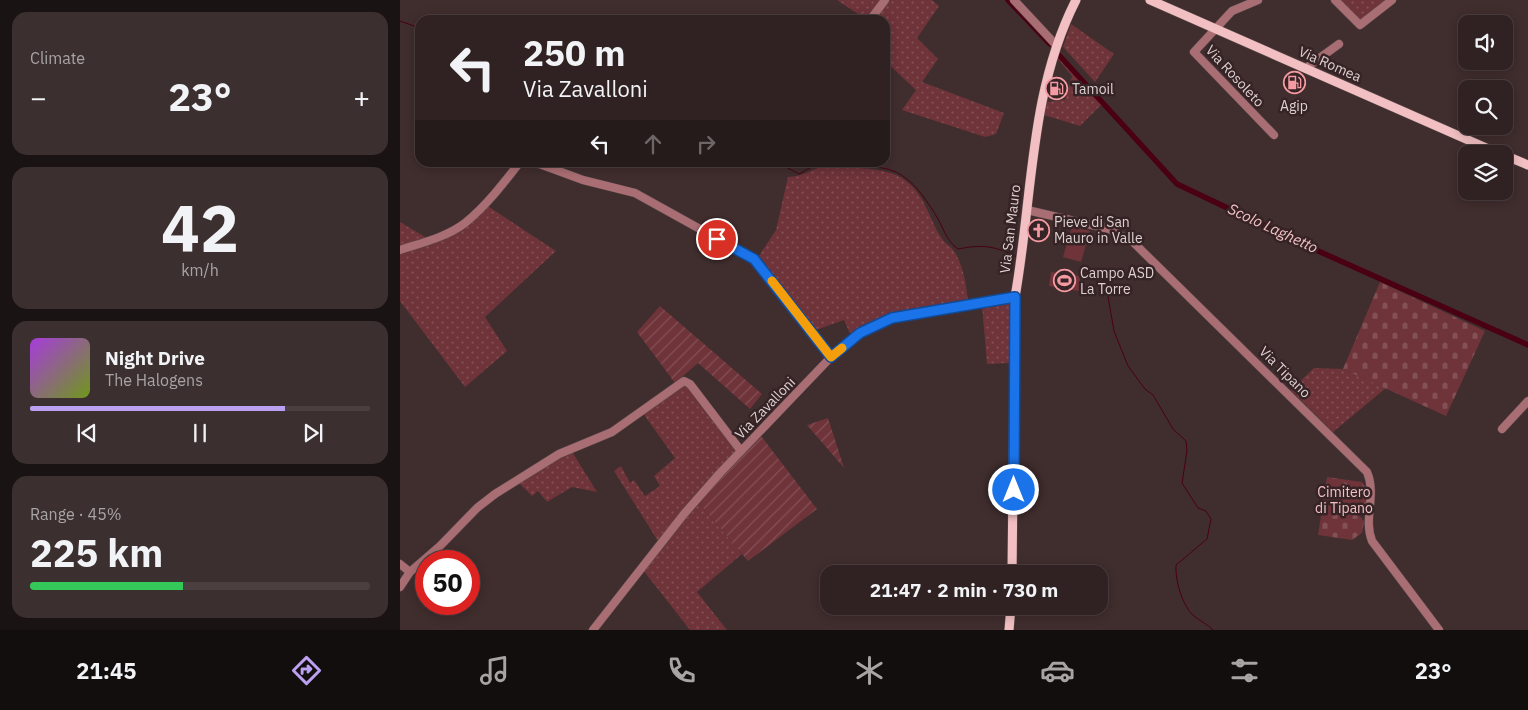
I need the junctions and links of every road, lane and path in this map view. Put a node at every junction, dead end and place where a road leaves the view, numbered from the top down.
1 (884, 0) edge
2 (1014, 0) edge
3 (1072, 0) edge
4 (1076, 0) edge
5 (1150, 0) edge
6 (1258, 0) edge
7 (1334, 0) edge
8 (1392, 0) edge
9 (1070, 12) junction
10 (874, 15) edge
11 (1217, 29) junction
12 (1339, 44) dead end
13 (1056, 45) junction
14 (1306, 68) junction
15 (1274, 135) dead end
16 (1480, 145) edge
17 (1513, 159) edge
18 (1528, 165) edge
19 (516, 167) edge
20 (548, 167) edge
21 (1027, 210) junction
22 (400, 250) edge
23 (1015, 297) junction
24 (831, 357) junction
25 (1528, 402) edge
26 (1502, 430) dead end
27 (741, 452) junction
28 (400, 564) edge
29 (1012, 565) edge
30 (410, 572) junction
31 (400, 587) edge
32 (1010, 615) edge
33 (593, 630) edge
34 (1009, 630) edge
35 (1439, 630) edge

1 - 10 street
2 - 13 street
3 - 9 main road, Via San Mauro
4 - 9 main road, Via San Mauro
5 - 11 main road, Via Romea
6 - 11 street, Via Rosoleto
7 - 8 street
9 - 13 main road, Via San Mauro
11 - 14 main road, Via Romea
11 - 15 street, Via Rosoleto
12 - 14 street
13 - 21 main road, Via San Mauro
14 - 16 main road, Via Romea
17 - 18 main road
19 - 22 street
20 - 24 street
21 - 23 main road, Via San Mauro
21 - 35 street, Via Tipano
23 - 24 street, Via Zavalloni
23 - 29 main road, Via San Mauro
24 - 27 street, Via Zavalloni
25 - 26 street
27 - 30 street
27 - 33 street, Via Zavalloni
28 - 30 street
30 - 31 street
32 - 34 main road

